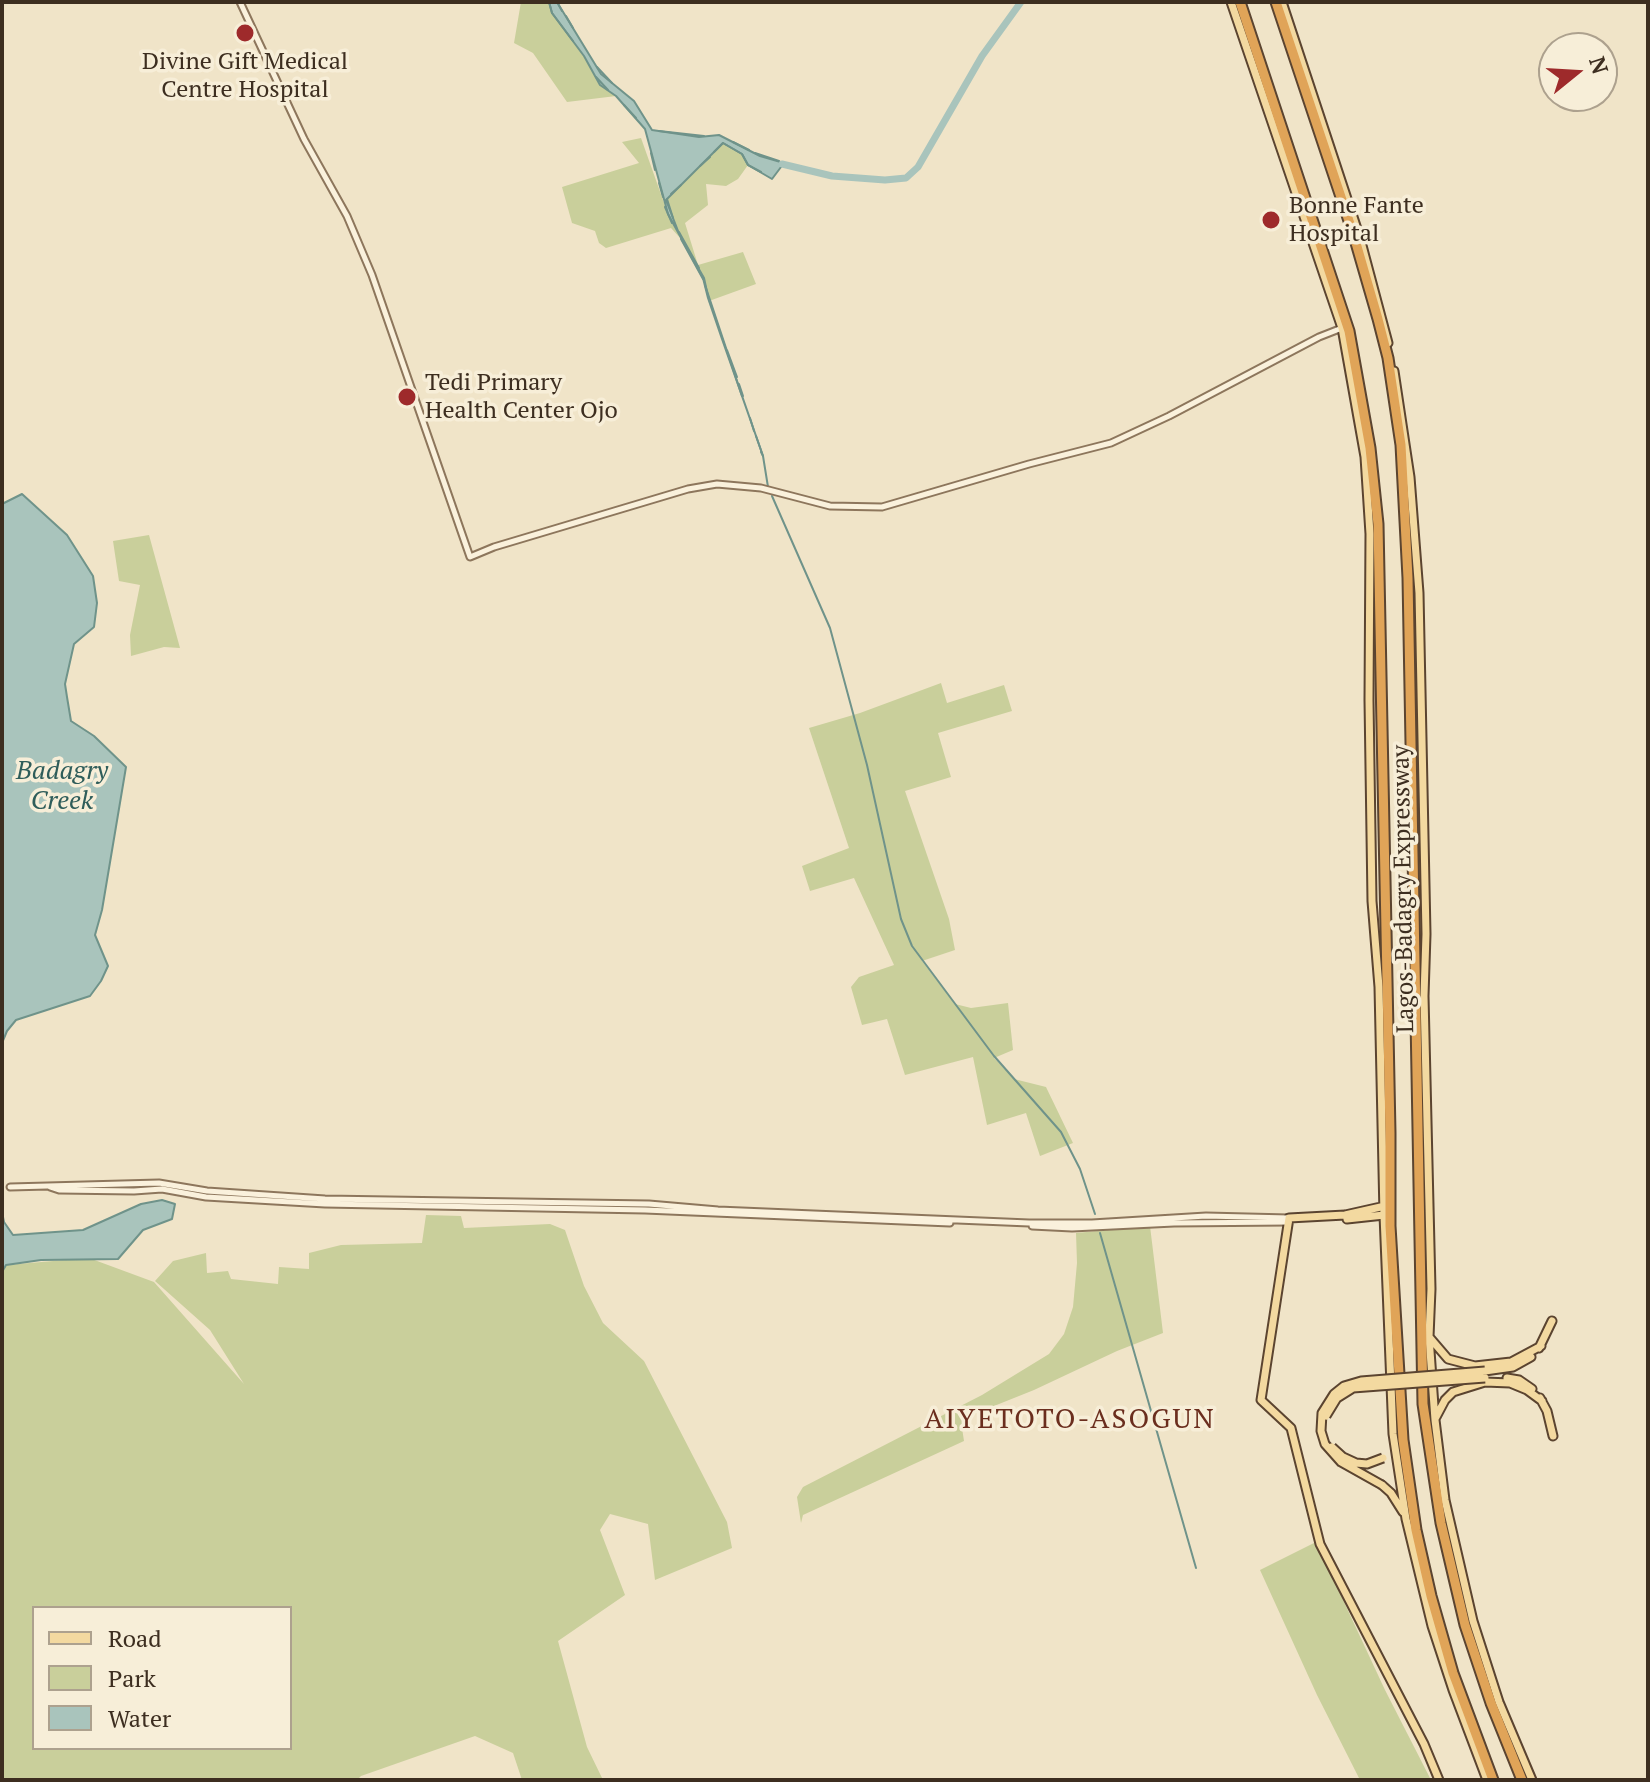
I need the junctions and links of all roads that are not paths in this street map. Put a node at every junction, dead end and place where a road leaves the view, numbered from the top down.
1 (240, 2) edge
2 (1231, 2) edge
3 (1240, 2) edge
4 (1279, 2) edge
5 (1315, 244) junction
6 (1339, 298) junction
7 (1342, 328) junction
8 (10, 1187) dead end
9 (1384, 1211) junction
10 (1289, 1220) junction
11 (1552, 1321) dead end
12 (1429, 1337) junction
13 (1541, 1346) junction
14 (1485, 1374) junction
15 (1542, 1401) junction
16 (1435, 1420) junction
17 (1393, 1434) junction
18 (1553, 1436) dead end
19 (1406, 1519) junction
20 (1455, 1548) junction
21 (1449, 1560) junction
22 (1439, 1780) edge
23 (1490, 1780) edge
24 (1522, 1780) edge
25 (1532, 1780) edge

1 - 7 street
2 - 5 main road, Lagos-Badagry Expressway
3 - 6 highway, Lagos-Badagry Expressway
4 - 12 main road, Lagos-Badagry Expressway
4 - 21 highway, Lagos-Badagry Expressway
5 - 6 highway
5 - 7 main road, Lagos-Badagry Expressway
6 - 23 highway, Lagos-Badagry Expressway
7 - 9 main road, Lagos-Badagry Expressway
8 - 10 street
9 - 10 main road
9 - 17 main road, Lagos-Badagry Expressway
10 - 22 main road
11 - 13 main road
12 - 13 main road
12 - 16 main road, Lagos-Badagry Expressway
13 - 14 main road
14 - 15 main road
14 - 17 main road, bridge
14 - 19 main road, bridge
15 - 16 main road
15 - 18 main road
16 - 20 main road, Lagos-Badagry Expressway
17 - 19 main road, Lagos-Badagry Expressway
19 - 23 main road, Lagos-Badagry Expressway
20 - 21 highway
20 - 25 main road, Lagos-Badagry Expressway
21 - 24 highway, Lagos-Badagry Expressway

